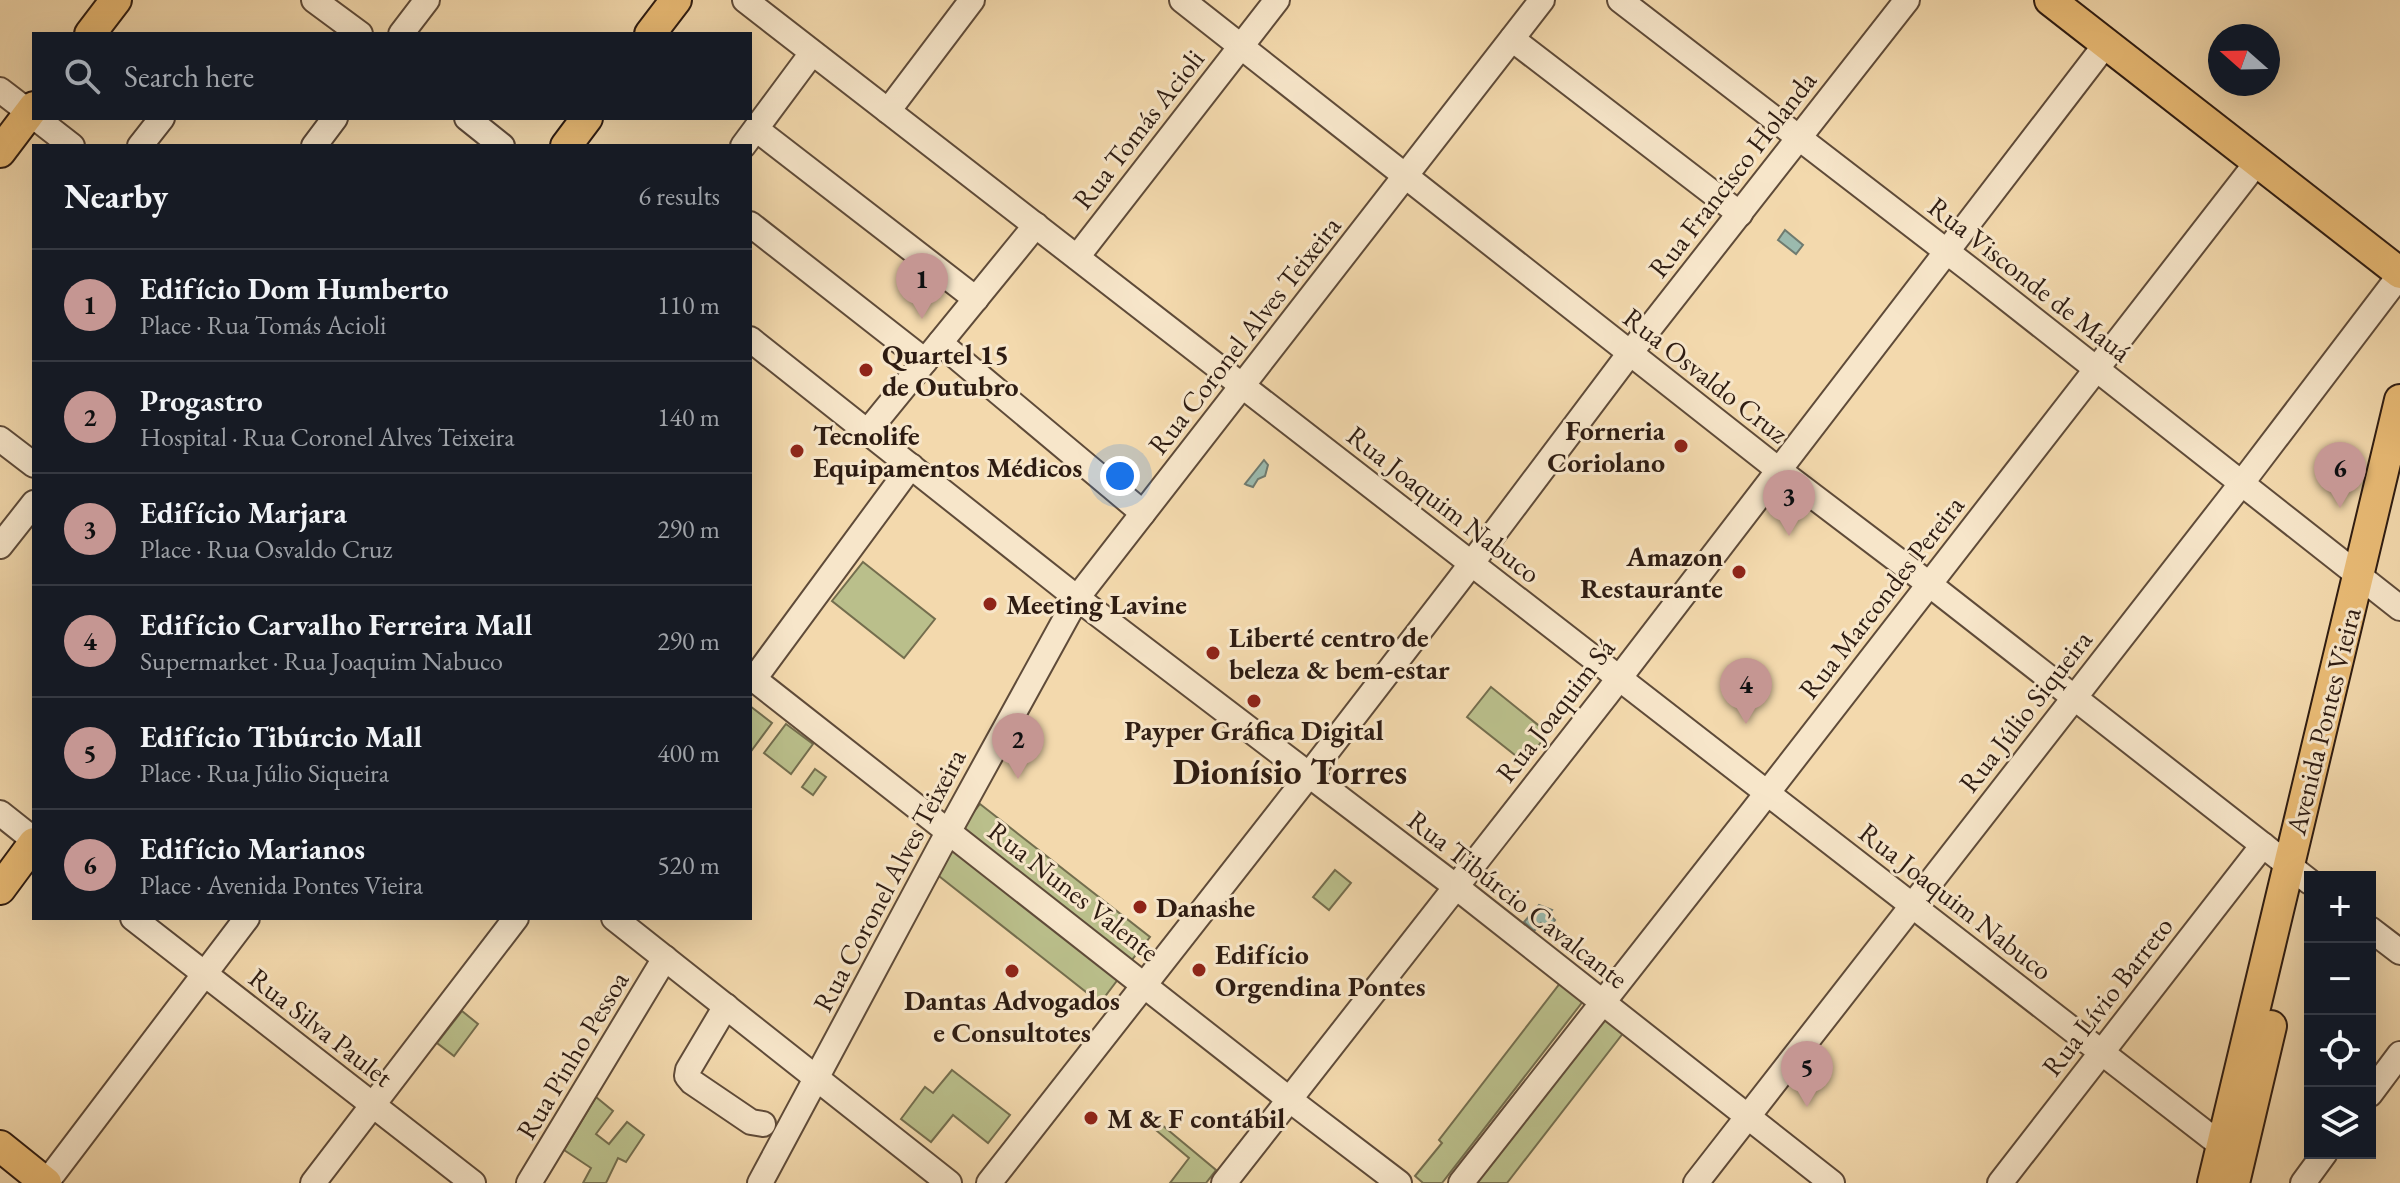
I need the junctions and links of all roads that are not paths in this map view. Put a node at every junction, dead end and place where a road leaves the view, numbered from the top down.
1 (116, 0) edge
2 (314, 0) edge
3 (427, 0) edge
4 (676, 0) edge
5 (745, 0) edge
6 (972, 0) edge
7 (1182, 0) edge
8 (1277, 0) edge
9 (1542, 0) edge
10 (1620, 0) edge
11 (1907, 0) edge
12 (2050, 0) edge
13 (2078, 0) edge
14 (92, 32) edge
15 (357, 32) edge
16 (403, 32) edge
17 (652, 32) edge
18 (1512, 39) junction
19 (2106, 44) junction
20 (1240, 46) junction
21 (812, 53) junction
22 (0, 90) edge
23 (888, 111) junction
24 (32, 113) edge
25 (32, 115) edge
26 (40, 120) edge
27 (160, 120) edge
28 (334, 120) edge
29 (470, 120) edge
30 (586, 120) edge
31 (750, 137) edge
32 (1797, 137) junction
33 (70, 144) edge
34 (142, 144) edge
35 (316, 144) edge
36 (500, 144) edge
37 (568, 144) edge
38 (0, 152) edge
39 (2258, 161) junction
40 (1404, 176) junction
41 (1740, 214) junction
42 (752, 225) edge
43 (1036, 225) junction
44 (2400, 249) edge
45 (1947, 252) junction
46 (1077, 257) junction
47 (2400, 274) edge
48 (976, 299) junction
49 (752, 341) edge
50 (933, 352) junction
51 (1630, 353) junction
52 (2096, 368) junction
53 (1242, 387) junction
54 (2400, 400) edge
55 (868, 431) junction
56 (0, 439) edge
57 (32, 463) edge
58 (911, 466) junction
59 (1780, 471) junction
60 (2400, 479) edge
61 (2241, 484) junction
62 (32, 506) edge
63 (1143, 513) junction
64 (0, 546) edge
65 (1472, 563) junction
66 (2366, 581) junction
67 (1929, 584) junction
68 (1077, 598) junction
69 (2400, 608) edge
70 (752, 678) edge
71 (1619, 678) junction
72 (2074, 698) junction
73 (1309, 775) junction
74 (1768, 793) junction
75 (0, 813) edge
76 (949, 831) junction
77 (32, 840) edge
78 (32, 845) edge
79 (2263, 845) junction
80 (2301, 875) edge
81 (1455, 886) junction
82 (0, 889) edge
83 (1913, 904) junction
84 (135, 920) edge
85 (245, 920) edge
86 (514, 920) edge
87 (617, 920) edge
88 (2376, 934) edge
89 (2400, 952) edge
90 (665, 958) junction
91 (204, 975) junction
92 (1144, 985) junction
93 (1602, 1004) junction
94 (726, 1006) junction
95 (2101, 1053) junction
96 (2400, 1054) edge
97 (817, 1077) junction
98 (2375, 1087) edge
99 (1290, 1100) junction
100 (374, 1105) junction
101 (1748, 1117) junction
102 (763, 1124) dead end
103 (2221, 1145) junction
104 (0, 1146) edge
105 (2321, 1159) edge
106 (0, 1169) edge
107 (2232, 1181) edge
108 (18, 1183) edge
109 (46, 1183) edge
110 (313, 1183) edge
111 (473, 1183) edge
112 (529, 1183) edge
113 (760, 1183) edge
114 (949, 1183) edge
115 (989, 1183) edge
116 (1224, 1183) edge
117 (1399, 1183) edge
118 (1461, 1183) edge
119 (1696, 1183) edge
120 (1832, 1183) edge
121 (2000, 1183) edge
122 (2303, 1183) edge

1 - 14 main road
2 - 15 street
3 - 16 street
4 - 17 main road
5 - 21 street, Rua Joaquim Nabuco
6 - 23 street
7 - 20 street, Rua Osvaldo Cruz
8 - 20 street, Rua Tomás Acioli
9 - 18 street, Rua Coronel Alves Teixeira
10 - 32 street, Rua Visconde de Mauá
11 - 32 street, Rua Francisco Holanda
12 - 19 main road
13 - 44 main road
18 - 40 street, Rua Coronel Alves Teixeira
18 - 41 street
19 - 39 main road
19 - 45 street, Rua Joaquim Sá
20 - 40 street, Rua Osvaldo Cruz
20 - 46 street, Rua Tomás Acioli
21 - 23 street, Rua Joaquim Nabuco
21 - 31 street
22 - 24 street
23 - 43 street, Rua Joaquim Nabuco
25 - 38 main road
26 - 33 street
27 - 34 street
28 - 35 street
29 - 36 street
30 - 37 main road
31 - 48 street
32 - 41 street, Rua Francisco Holanda
32 - 45 street, Rua Visconde de Mauá
39 - 47 main road
39 - 52 street, Rua Marcondes Pereira
40 - 51 street, Rua Osvaldo Cruz
40 - 53 street, Rua Coronel Alves Teixeira
41 - 51 street, Rua Francisco Holanda
42 - 50 street
43 - 46 street, Rua Joaquim Nabuco
43 - 48 street, Rua Tomás Acioli
45 - 52 street, Rua Visconde de Mauá
45 - 59 street, Rua Joaquim Sá
46 - 53 street, Rua Joaquim Nabuco
47 - 61 street, Rua Júlio Siqueira
48 - 50 street, Rua Tomás Acioli
49 - 55 street, Rua Tibúrcio Cavalcante
50 - 55 street, Rua Tomás Acioli
50 - 63 street
51 - 59 street, Rua Osvaldo Cruz
51 - 65 street, Rua Francisco Holanda
52 - 61 street, Rua Visconde de Mauá
52 - 67 street, Rua Marcondes Pereira
53 - 63 street, Rua Coronel Alves Teixeira
53 - 65 street, Rua Joaquim Nabuco
54 - 66 main road, Avenida Pontes Vieira
55 - 58 street, Rua Tibúrcio Cavalcante
56 - 57 street
58 - 68 street, Rua Tibúrcio Cavalcante
58 - 70 street
59 - 67 street, Rua Osvaldo Cruz
59 - 71 street, Rua Joaquim Sá
60 - 66 main road, Avenida Pontes Vieira
61 - 66 street, Rua Visconde de Mauá
61 - 72 street, Rua Júlio Siqueira
62 - 64 street
63 - 68 street, Rua Coronel Alves Teixeira
65 - 71 street, Rua Joaquim Nabuco
65 - 73 street, Rua Francisco Holanda
66 - 69 street, Rua Visconde de Mauá
66 - 80 main road, Avenida Pontes Vieira
67 - 72 street, Rua Osvaldo Cruz
67 - 74 street, Rua Marcondes Pereira
68 - 73 street, Rua Tibúrcio Cavalcante
68 - 76 street, Rua Coronel Alves Teixeira
70 - 76 street, Rua Nunes Valente
71 - 74 street, Rua Joaquim Nabuco
71 - 81 street, Rua Joaquim Sá
72 - 79 street, Rua Osvaldo Cruz
72 - 83 street, Rua Júlio Siqueira
73 - 81 street, Rua Tibúrcio Cavalcante
73 - 92 street, Rua Francisco Holanda
74 - 83 street, Rua Joaquim Nabuco
74 - 93 street, Rua Marcondes Pereira
75 - 77 street
76 - 92 street, Rua Nunes Valente
76 - 97 street, Rua Coronel Alves Teixeira
78 - 82 main road
79 - 80 street, Rua Osvaldo Cruz
79 - 95 street, Rua Lívio Barreto
80 - 103 main road, Avenida Pontes Vieira
80 - 107 main road, Avenida Pontes Vieira
81 - 93 street, Rua Tibúrcio Cavalcante
81 - 99 street, Rua Joaquim Sá
83 - 95 street, Rua Joaquim Nabuco
83 - 101 street, Rua Júlio Siqueira
84 - 91 street, Rua Silva Paulet
85 - 91 street
86 - 100 street
87 - 90 street
88 - 89 street
90 - 94 street
90 - 112 street, Rua Pinho Pessoa
91 - 100 street, Rua Silva Paulet
91 - 109 street
92 - 99 street, Rua Nunes Valente
92 - 115 street, Rua Francisco Holanda
93 - 101 street, Rua Tibúrcio Cavalcante
93 - 118 street, Rua Marcondes Pereira
94 - 97 street
94 - 102 street
95 - 103 street, Rua Joaquim Nabuco
95 - 121 street, Rua Lívio Barreto
96 - 98 street
97 - 113 street, Rua Coronel Alves Teixeira
97 - 114 street
99 - 116 street, Rua Joaquim Sá
99 - 117 street, Rua Nunes Valente
100 - 110 street
100 - 111 street, Rua Silva Paulet
101 - 119 street, Rua Júlio Siqueira
101 - 120 street, Rua Tibúrcio Cavalcante
103 - 107 main road, Avenida Pontes Vieira
104 - 109 main road
105 - 122 street
106 - 108 main road

